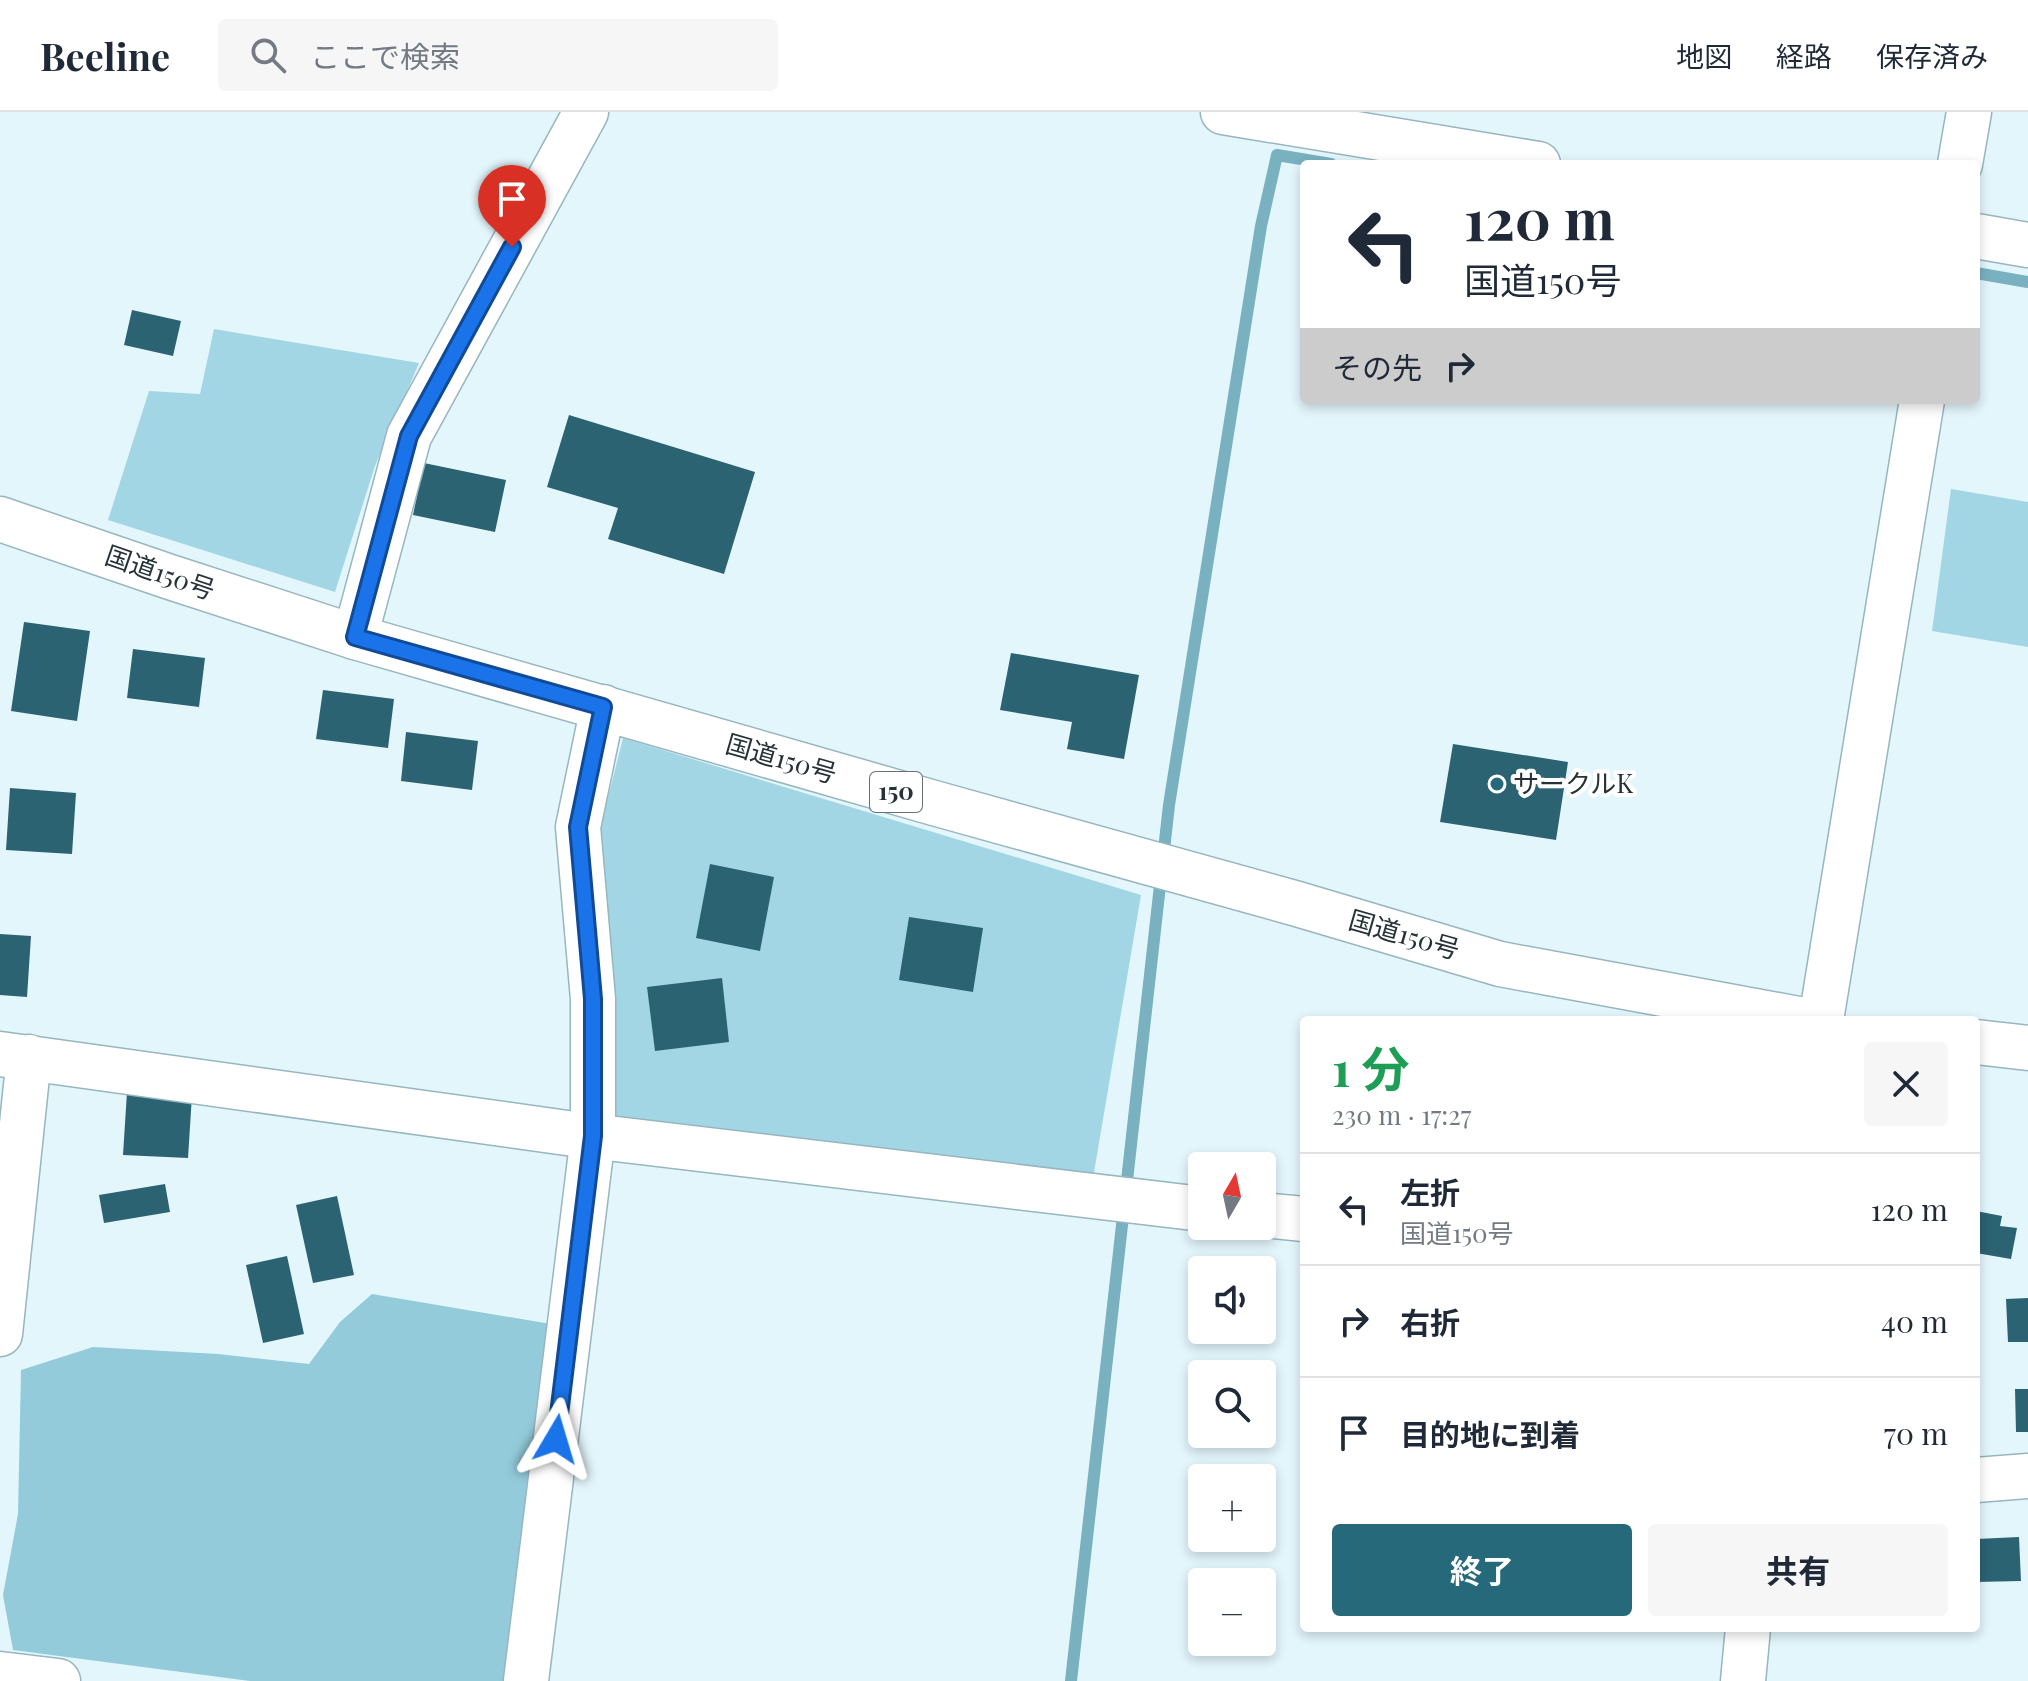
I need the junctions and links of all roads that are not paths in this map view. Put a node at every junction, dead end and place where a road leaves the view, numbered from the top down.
1 (586, 112) edge
2 (1223, 112) edge
3 (1969, 112) edge
4 (1514, 160) edge
5 (1961, 160) edge
6 (1980, 237) edge
7 (2028, 245) edge
8 (1921, 404) edge
9 (0, 519) edge
10 (355, 637) junction
11 (603, 707) junction
12 (1782, 1016) edge
13 (1822, 1016) edge
14 (1980, 1042) edge
15 (2028, 1048) edge
16 (14, 1056) edge
17 (593, 1136) junction
18 (1188, 1207) edge
19 (1276, 1216) edge
20 (1300, 1219) edge
21 (0, 1334) edge
22 (2028, 1476) edge
23 (1980, 1480) edge
24 (1748, 1632) edge
25 (0, 1674) edge
26 (58, 1681) edge
27 (526, 1681) edge
28 (1743, 1681) edge

1 - 10 main road
2 - 4 main road
3 - 5 main road
6 - 7 main road
8 - 13 main road
9 - 10 main road, 国道150号 / 150
10 - 11 main road, 国道150号 / 150
11 - 12 main road, 国道150号 / 150
11 - 17 main road
14 - 15 main road
16 - 17 main road
16 - 21 main road
17 - 18 main road
17 - 27 main road
19 - 20 main road
22 - 23 main road
24 - 28 main road
25 - 26 main road

